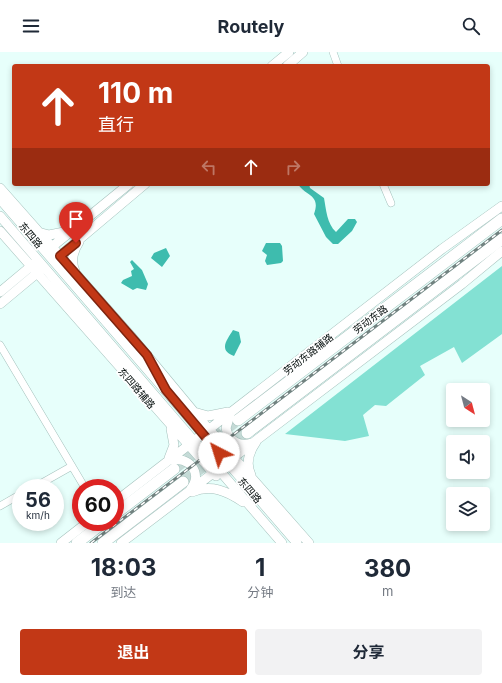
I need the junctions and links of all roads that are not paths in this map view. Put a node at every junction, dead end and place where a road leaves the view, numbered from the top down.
1 (289, 52) edge
2 (303, 52) edge
3 (332, 52) edge
4 (274, 64) edge
5 (289, 64) edge
6 (337, 64) edge
7 (126, 186) edge
8 (143, 186) edge
9 (384, 186) edge
10 (0, 188) edge
11 (0, 199) edge
12 (391, 203) dead end
13 (502, 206) edge
14 (0, 216) edge
15 (502, 219) edge
16 (19, 221) junction
17 (75, 227) junction
18 (0, 231) edge
19 (37, 231) junction
20 (83, 237) junction
21 (502, 239) edge
22 (13, 246) junction
23 (49, 250) junction
24 (502, 251) edge
25 (56, 258) junction
26 (34, 263) junction
27 (41, 270) junction
28 (79, 277) junction
29 (14, 281) junction
30 (52, 288) junction
31 (15, 291) junction
32 (0, 292) edge
33 (72, 300) junction
34 (0, 304) edge
35 (88, 319) junction
36 (0, 346) edge
37 (107, 353) junction
38 (151, 360) junction
39 (166, 390) junction
40 (175, 401) junction
41 (194, 412) junction
42 (236, 413) junction
43 (167, 423) junction
44 (206, 432) junction
45 (262, 435) junction
46 (250, 438) junction
47 (191, 443) junction
48 (230, 460) junction
49 (169, 465) junction
50 (72, 466) junction
51 (216, 471) junction
52 (252, 478) junction
53 (49, 479) edge
54 (80, 479) edge
55 (243, 481) junction
56 (186, 486) junction
57 (234, 492) junction
58 (124, 496) edge
59 (180, 498) junction
60 (12, 499) edge
61 (0, 506) edge
62 (124, 506) edge
63 (279, 508) junction
64 (267, 526) junction
65 (76, 531) edge
66 (92, 531) edge
67 (296, 541) edge
68 (60, 543) edge
69 (77, 543) edge
70 (103, 543) edge
71 (121, 543) edge
72 (275, 543) edge
73 (282, 543) edge
74 (309, 543) edge

1 - 4 main road
2 - 5 main road
3 - 6 street
7 - 17 main road
8 - 20 main road
9 - 12 street
10 - 19 main road
11 - 16 main road, 东四路
13 - 42 main road, 劳动东路辅路
14 - 26 main road, 东四路
15 - 42 highway, 劳动东路
16 - 19 main road
16 - 23 main road, 东四路
17 - 19 main road
17 - 23 main road
18 - 22 main road, 东四路辅路
19 - 23 main road
20 - 25 main road
20 - 28 main road
21 - 46 highway, 劳动东路
22 - 26 main road, 东四路辅路
22 - 29 main road
23 - 25 main road, 东四路
23 - 26 main road
24 - 45 main road
25 - 27 main road
25 - 28 main road
25 - 39 main road, 东四路
26 - 27 main road, 东四路辅路
26 - 29 main road
27 - 30 main road, 东四路辅路
27 - 31 main road
27 - 33 main road, 东四路
28 - 38 main road
29 - 32 main road
30 - 31 main road
30 - 33 main road
30 - 37 main road, 东四路辅路
31 - 34 main road
33 - 35 main road, 东四路
35 - 37 main road
35 - 47 main road, 东四路
36 - 50 street
37 - 43 main road, 东四路辅路
38 - 39 main road
38 - 41 main road
39 - 40 main road, 东四路
40 - 41 main road
40 - 44 main road, 东四路
41 - 42 main road
41 - 44 main road
42 - 44 main road, 劳动东路辅路
42 - 46 main road
43 - 47 main road, 东四路辅路
43 - 49 main road
44 - 47 main road, 劳动东路辅路
44 - 48 main road
45 - 46 main road
45 - 52 main road
46 - 48 main road
47 - 49 main road, 劳动东路辅路
47 - 51 main road, 东四路
48 - 51 main road
48 - 52 main road
48 - 55 main road, 东四路
49 - 56 main road
49 - 58 main road, 劳动东路辅路
49 - 62 highway
50 - 53 street
50 - 54 street
51 - 56 main road
51 - 57 main road, 东四路
52 - 63 main road
55 - 57 main road
55 - 67 main road, 东四路
56 - 59 main road
56 - 70 highway
57 - 59 main road
57 - 64 main road, 东四路
57 - 72 main road
59 - 71 main road
60 - 61 street
63 - 67 main road
63 - 74 main road
64 - 72 main road
64 - 73 main road, 东四路
65 - 68 main road
66 - 69 highway

